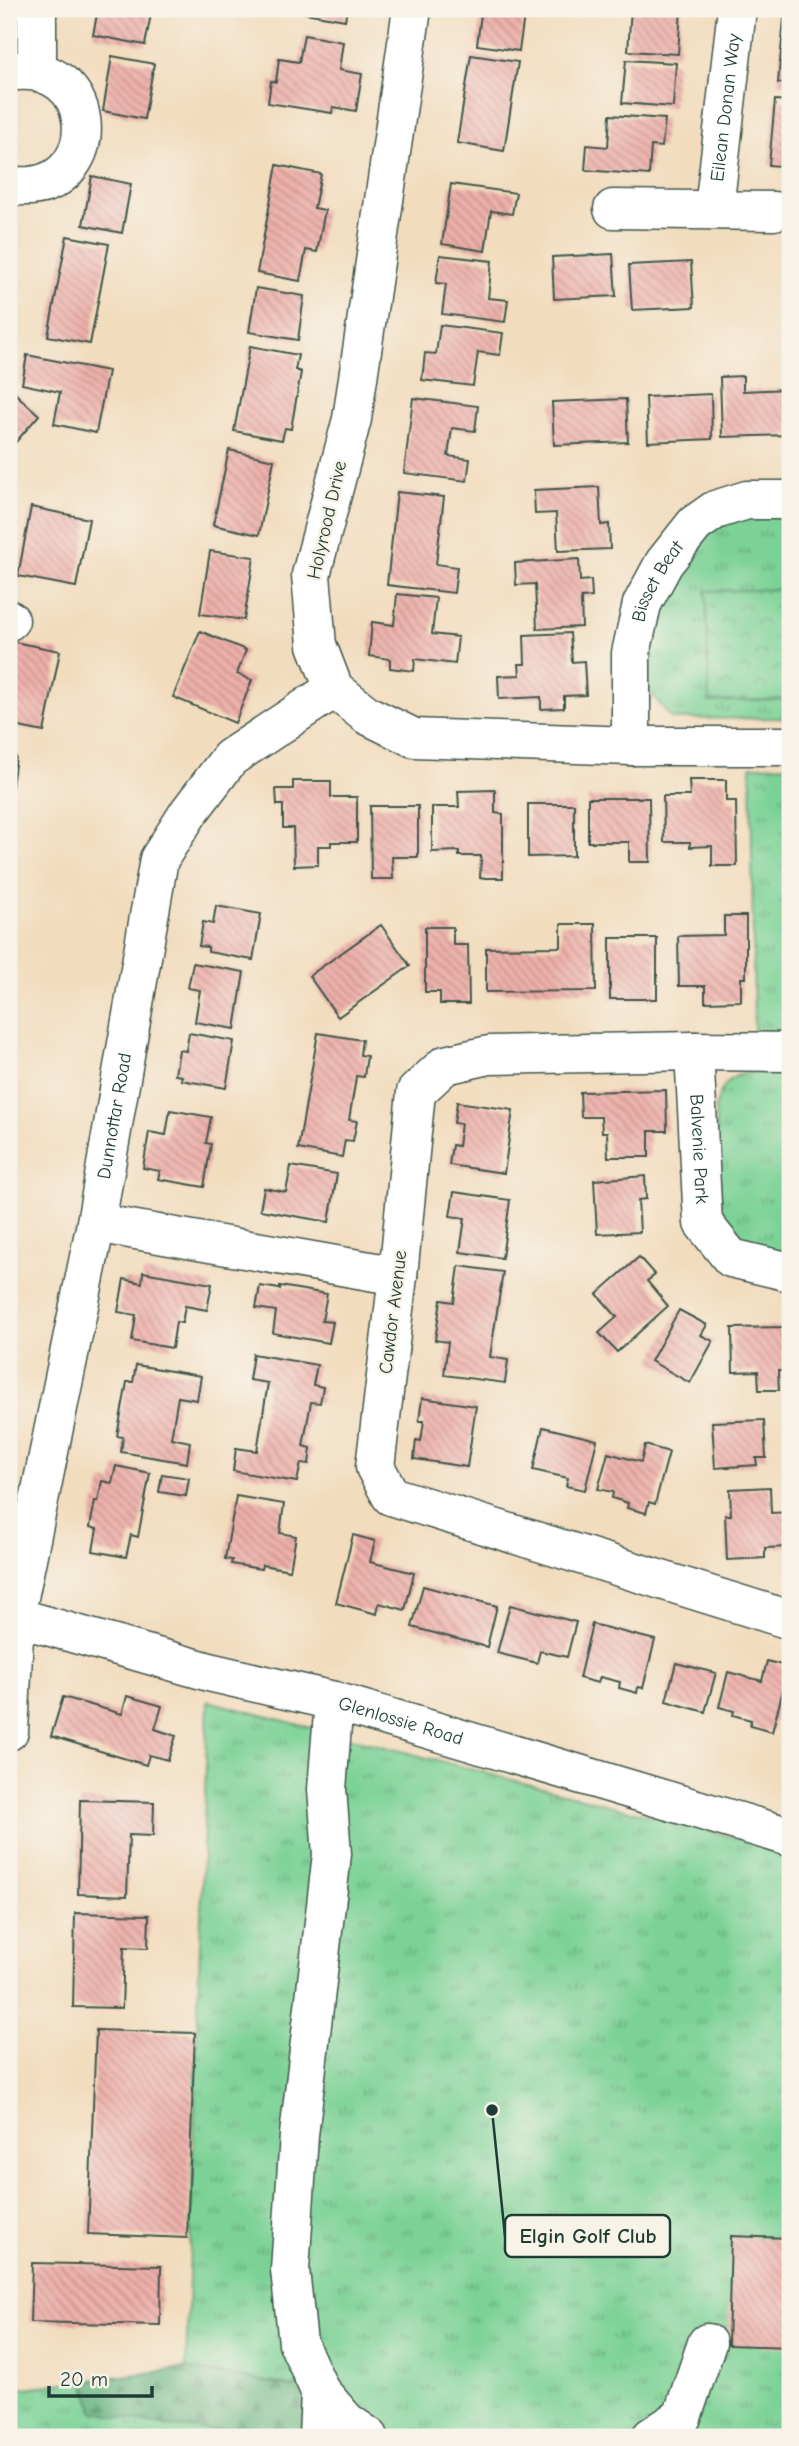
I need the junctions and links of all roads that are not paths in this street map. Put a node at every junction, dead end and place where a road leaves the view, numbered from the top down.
1 (37, 9) edge
2 (412, 9) edge
3 (737, 9) edge
4 (23, 71) edge
5 (11, 195) edge
6 (613, 209) dead end
7 (714, 209) junction
8 (774, 211) dead end
9 (790, 500) edge
10 (334, 689) junction
11 (631, 746) junction
12 (790, 746) edge
13 (694, 1051) junction
14 (790, 1052) edge
15 (96, 1223) junction
16 (790, 1272) edge
17 (398, 1276) junction
18 (12, 1616) edge
19 (790, 1620) edge
20 (334, 1701) junction
21 (9, 1731) edge
22 (790, 1837) edge
23 (707, 2343) dead end
24 (320, 2391) junction
25 (318, 2437) edge
26 (369, 2437) edge
27 (652, 2437) edge

1 - 4 street
2 - 10 street, Holyrood Drive
3 - 7 street, Eilean Donan Way
4 - 5 street
6 - 7 street, Eilean Donan Way
7 - 8 street, Eilean Donan Way
9 - 11 street, Bisset Beat
10 - 11 street
10 - 15 street, Dunnottar Road
11 - 12 street
13 - 14 street, Cawdor Avenue
13 - 16 street, Balvenie Park
13 - 17 street, Cawdor Avenue
15 - 17 street
15 - 18 street, Dunnottar Road
17 - 19 street, Cawdor Avenue
18 - 20 street, Glenlossie Road
18 - 21 street, Dunnottar Road
20 - 22 street, Glenlossie Road
20 - 24 street
23 - 27 street
24 - 25 street
24 - 26 street

